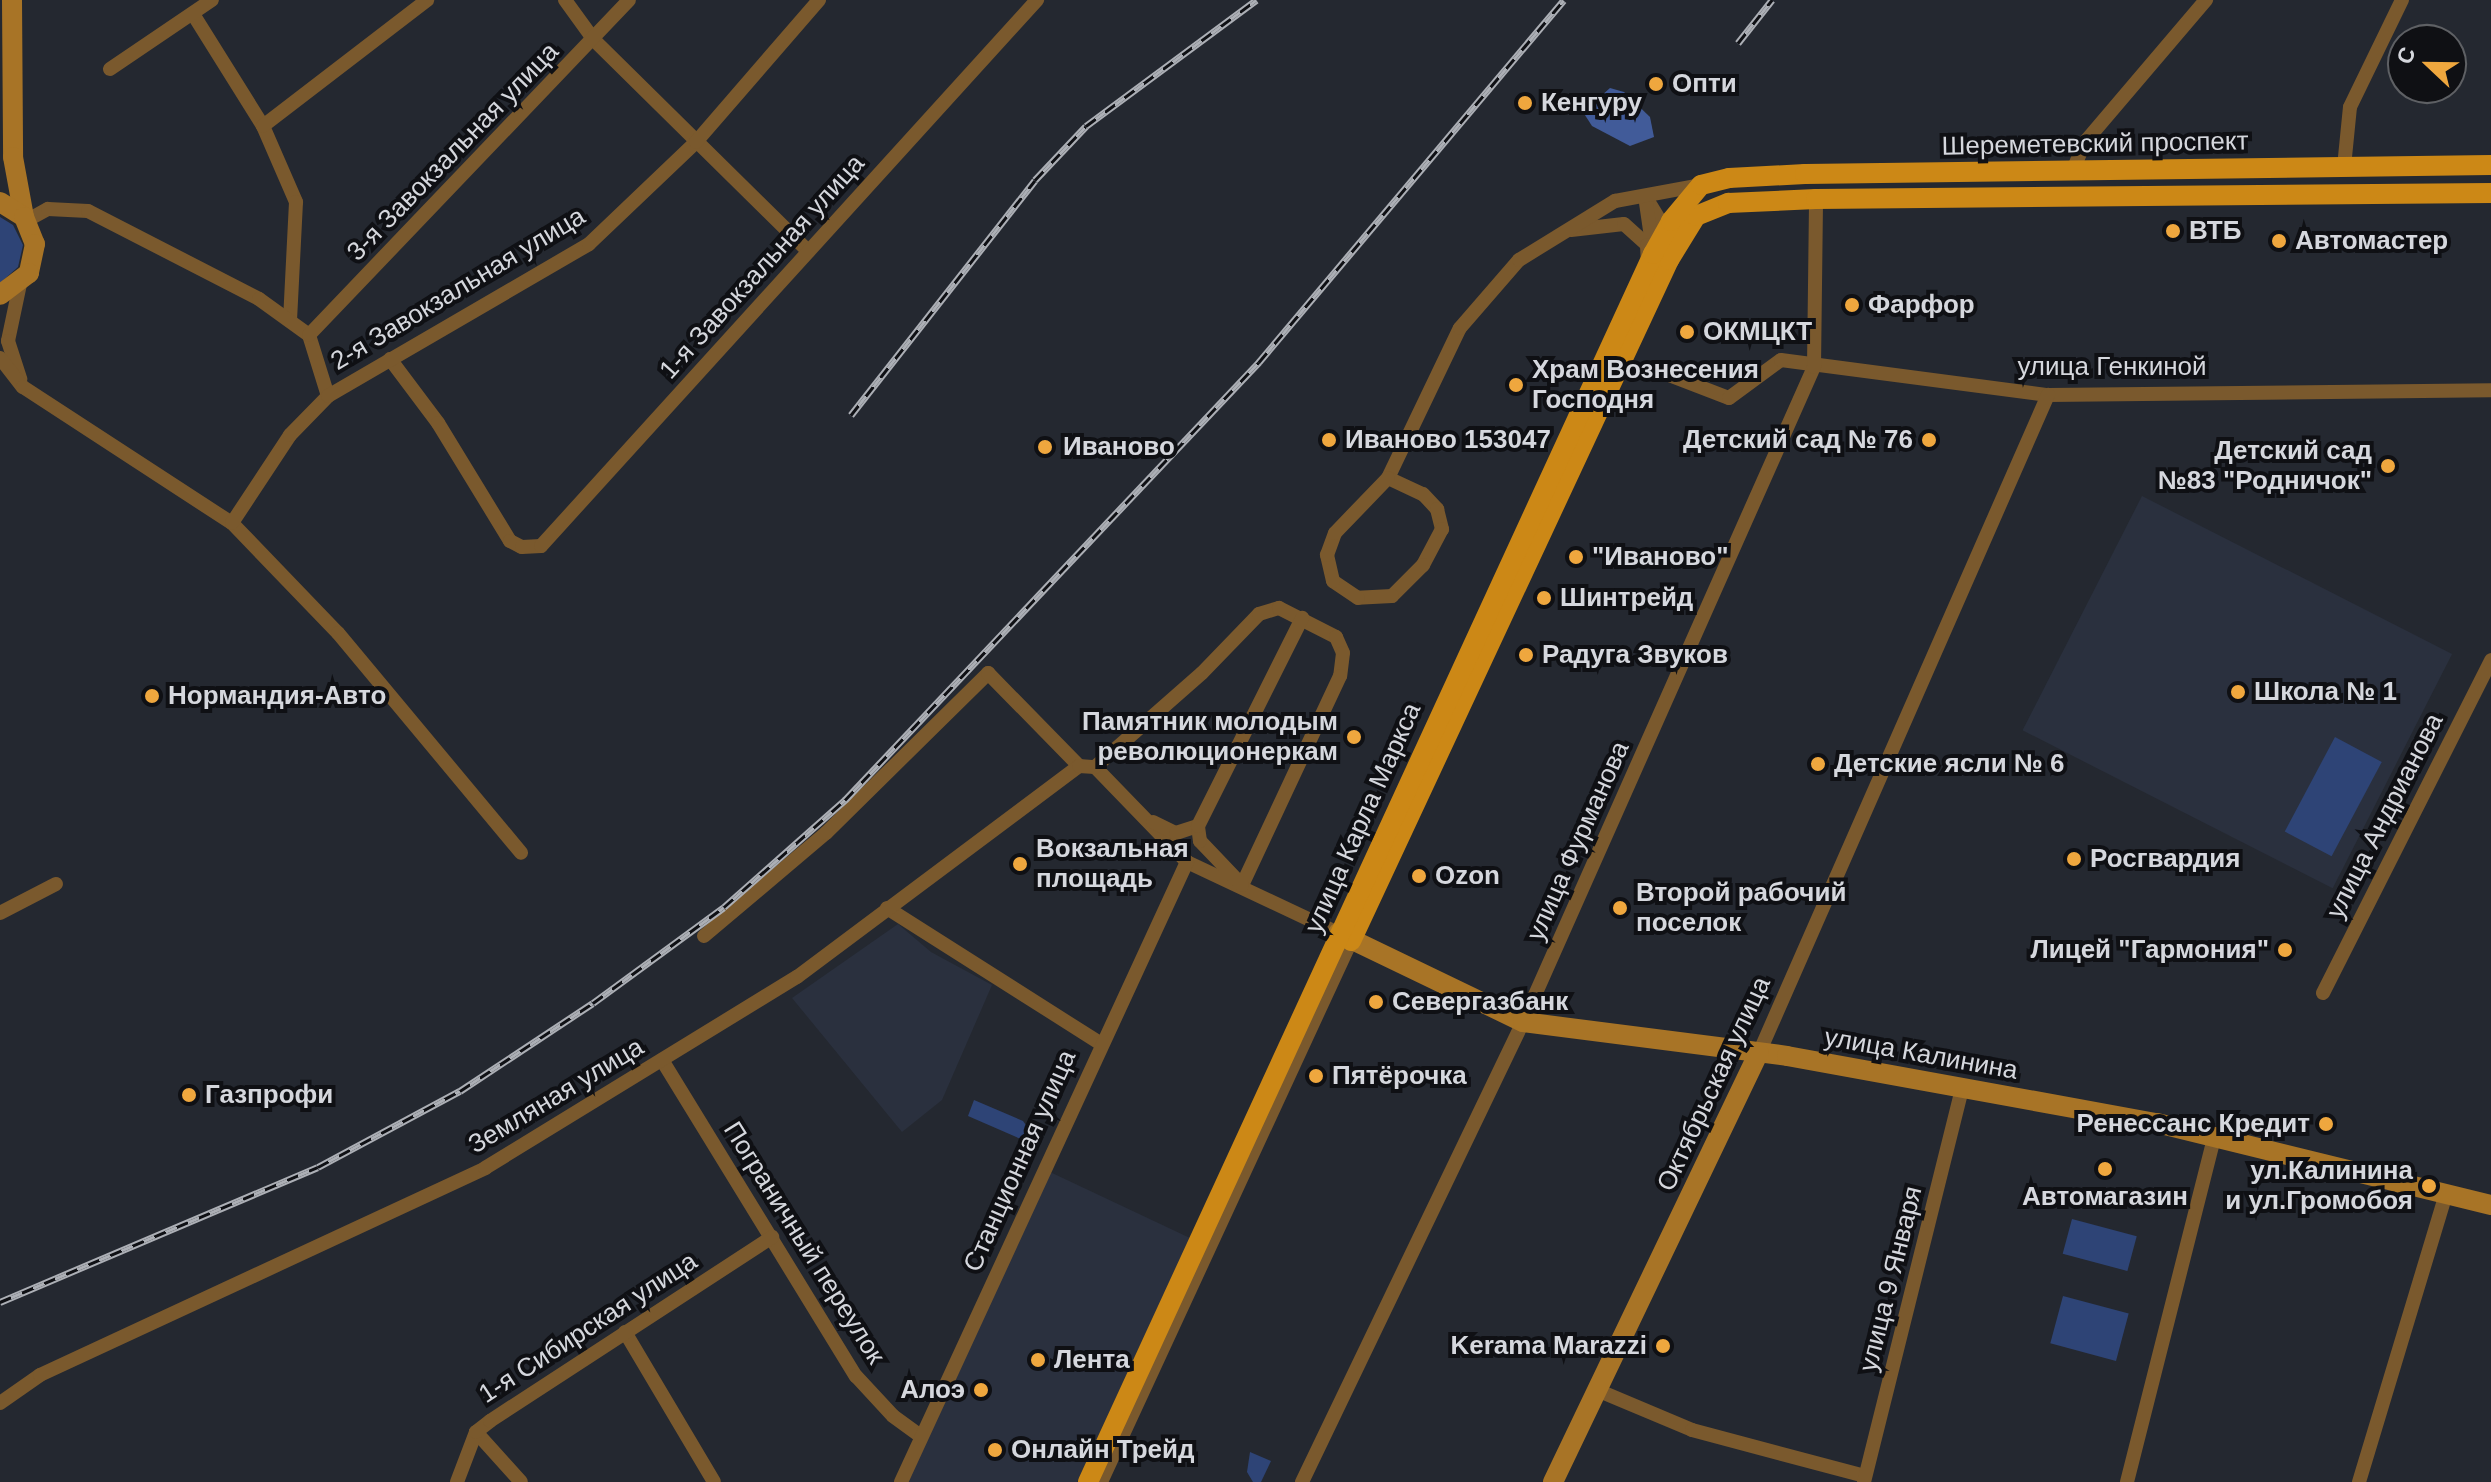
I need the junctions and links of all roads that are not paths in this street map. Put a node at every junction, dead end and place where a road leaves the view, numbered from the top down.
1 (12, 0) edge
2 (212, 0) edge
3 (427, 0) edge
4 (565, 0) edge
5 (629, 0) edge
6 (819, 0) edge
7 (1037, 0) edge
8 (2206, 0) edge
9 (2402, 0) edge
10 (193, 14) junction
11 (6, 26) edge
12 (594, 40) junction
13 (110, 69) dead end
14 (263, 126) junction
15 (696, 142) junction
16 (2491, 165) edge
17 (2344, 167) junction
18 (2073, 170) junction
19 (1701, 185) junction
20 (2491, 193) edge
21 (2345, 195) junction
22 (1645, 196) junction
23 (2072, 198) junction
24 (1816, 199) junction
25 (0, 202) edge
26 (1685, 202) junction
27 (1714, 206) junction
28 (25, 219) junction
29 (1666, 230) junction
30 (1559, 232) junction
31 (808, 251) junction
32 (1657, 260) junction
33 (20, 284) junction
34 (0, 295) edge
35 (290, 321) junction
36 (309, 335) junction
37 (0, 358) edge
38 (390, 359) junction
39 (1814, 367) junction
40 (1656, 370) dead end
41 (23, 387) junction
42 (2491, 390) edge
43 (2048, 395) junction
44 (328, 396) junction
45 (1388, 478) junction
46 (232, 523) junction
47 (1302, 618) junction
48 (2491, 660) edge
49 (1079, 766) junction
50 (1095, 767) junction
51 (1133, 808) junction
52 (1198, 826) junction
53 (521, 853) dead end
54 (1187, 862) junction
55 (56, 884) dead end
56 (1242, 885) junction
57 (887, 908) junction
58 (0, 913) edge
59 (704, 936) dead end
60 (1345, 937) junction
61 (2323, 993) dead end
62 (1523, 1022) junction
63 (1100, 1043) junction
64 (1759, 1053) junction
65 (662, 1060) junction
66 (1962, 1088) junction
67 (2215, 1134) junction
68 (2446, 1193) junction
69 (2491, 1205) edge
70 (772, 1237) junction
71 (625, 1332) junction
72 (1597, 1390) junction
73 (0, 1403) edge
74 (476, 1432) junction
75 (921, 1436) junction
76 (1865, 1479) edge
77 (457, 1482) edge
78 (521, 1482) edge
79 (714, 1482) edge
80 (901, 1482) edge
81 (1088, 1482) edge
82 (1101, 1482) edge
83 (1302, 1482) edge
84 (1553, 1482) edge
85 (2127, 1482) edge
86 (2359, 1482) edge

1 - 11 main road
2 - 10 street
3 - 14 street
4 - 12 street
5 - 12 street, 3-я Завокзальная улица
6 - 15 street, 2-я Завокзальная улица
7 - 31 street, 1-я Завокзальная улица
8 - 18 street
9 - 17 street
10 - 13 street
10 - 14 street
11 - 28 main road
12 - 15 street
12 - 36 street, 3-я Завокзальная улица
14 - 35 street
15 - 31 street
15 - 38 street, 2-я Завокзальная улица
16 - 17 main road, Шереметевский проспект
17 - 18 main road, Шереметевский проспект
17 - 21 main road
18 - 19 main road, Шереметевский проспект
18 - 23 main road
19 - 22 street
19 - 26 main road, улица Карла Маркса
20 - 21 main road, Шереметевский проспект
21 - 23 main road, Шереметевский проспект
22 - 26 street
22 - 29 street
22 - 30 street
22 - 32 street
23 - 24 main road, Шереметевский проспект
24 - 27 main road, Шереметевский проспект
24 - 39 street, улица Фурманова
25 - 28 main road
26 - 27 street
26 - 29 main road, улица Карла Маркса
27 - 32 main road, улица Карла Маркса
28 - 33 main road
28 - 35 street
29 - 32 main road, улица Карла Маркса
30 - 32 street
30 - 45 street
31 - 38 street, 1-я Завокзальная улица
32 - 60 main road, улица Карла Маркса
33 - 34 main road
33 - 41 street
35 - 36 street
36 - 44 street
37 - 41 street
38 - 44 street, 2-я Завокзальная улица
39 - 40 street, улица Генкиной
39 - 43 street, улица Генкиной
39 - 62 street, улица Фурманова
41 - 46 street
42 - 43 street, улица Генкиной
43 - 64 street, Октябрьская улица
44 - 46 street, 2-я Завокзальная улица
45 - 45 street
46 - 53 street
47 - 50 street
47 - 52 street
47 - 56 street
48 - 61 street, улица Андрианова
49 - 50 street
49 - 57 street, Земляная улица
49 - 59 street
50 - 51 street
51 - 52 street
51 - 54 street
52 - 56 street
54 - 56 street
54 - 63 street, Станционная улица
55 - 58 street
56 - 60 street
57 - 63 street
57 - 65 street, Земляная улица
60 - 62 main road, улица Калинина
60 - 81 main road, улица Карла Маркса
60 - 82 street, улица Карла Маркса
62 - 64 main road, улица Калинина
62 - 83 street, улица Фурманова
63 - 75 street, Станционная улица
64 - 66 main road, улица Калинина
64 - 72 main road, Октябрьская улица
65 - 70 street, Пограничный переулок
65 - 73 street, Земляная улица
66 - 67 main road, улица Калинина
66 - 76 street, улица 9 Января
67 - 68 main road, улица Калинина
67 - 85 street
68 - 69 main road, улица Калинина
68 - 86 street
70 - 71 street, 1-я Сибирская улица
70 - 75 street, Пограничный переулок
71 - 74 street, 1-я Сибирская улица
71 - 79 street
72 - 76 street
72 - 84 main road, Октябрьская улица
74 - 77 street, 1-я Сибирская улица
74 - 78 street
75 - 80 street, Станционная улица

